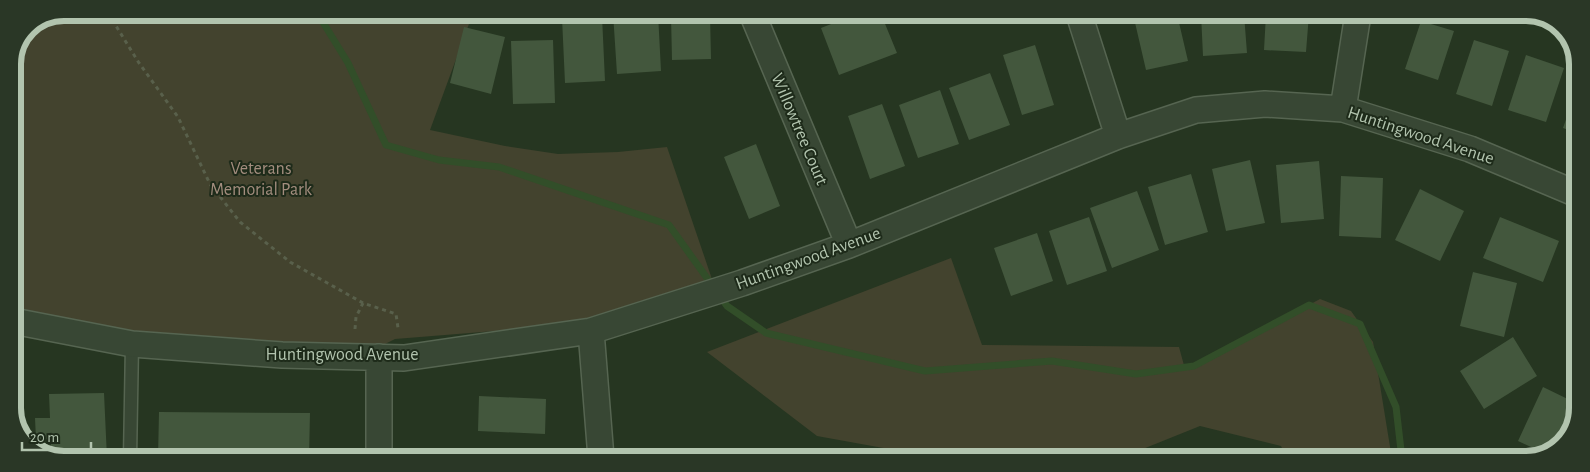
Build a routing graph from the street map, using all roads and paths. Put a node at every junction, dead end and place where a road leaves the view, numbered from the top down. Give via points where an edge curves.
1 (115, 21) edge
2 (755, 21) edge
3 (1081, 21) edge
4 (1357, 21) edge
5 (1344, 109) junction
6 (1118, 136) junction
7 (1569, 191) edge
8 (849, 245) junction
9 (363, 303) junction
10 (21, 323) edge
11 (398, 328) dead end
12 (355, 329) dead end
13 (591, 330) junction
14 (132, 344) junction
15 (380, 357) junction
16 (130, 451) edge
17 (379, 451) edge
18 (600, 451) edge

1 - 9 path via 178,117 210,184 240,222 290,262
2 - 8 street, Willowtree Court
3 - 6 street
4 - 5 street
5 - 6 street, Huntingwood Avenue via 1265,104 1196,110
5 - 7 street, Huntingwood Avenue via 1470,149
6 - 8 street, Huntingwood Avenue
8 - 13 street, Huntingwood Avenue via 742,283
9 - 11 path via 396,314
9 - 12 path via 356,317
10 - 14 street, Huntingwood Avenue
13 - 15 street, Huntingwood Avenue via 404,358
13 - 18 street
14 - 15 street, Huntingwood Avenue via 282,355
14 - 16 lane
15 - 17 street

